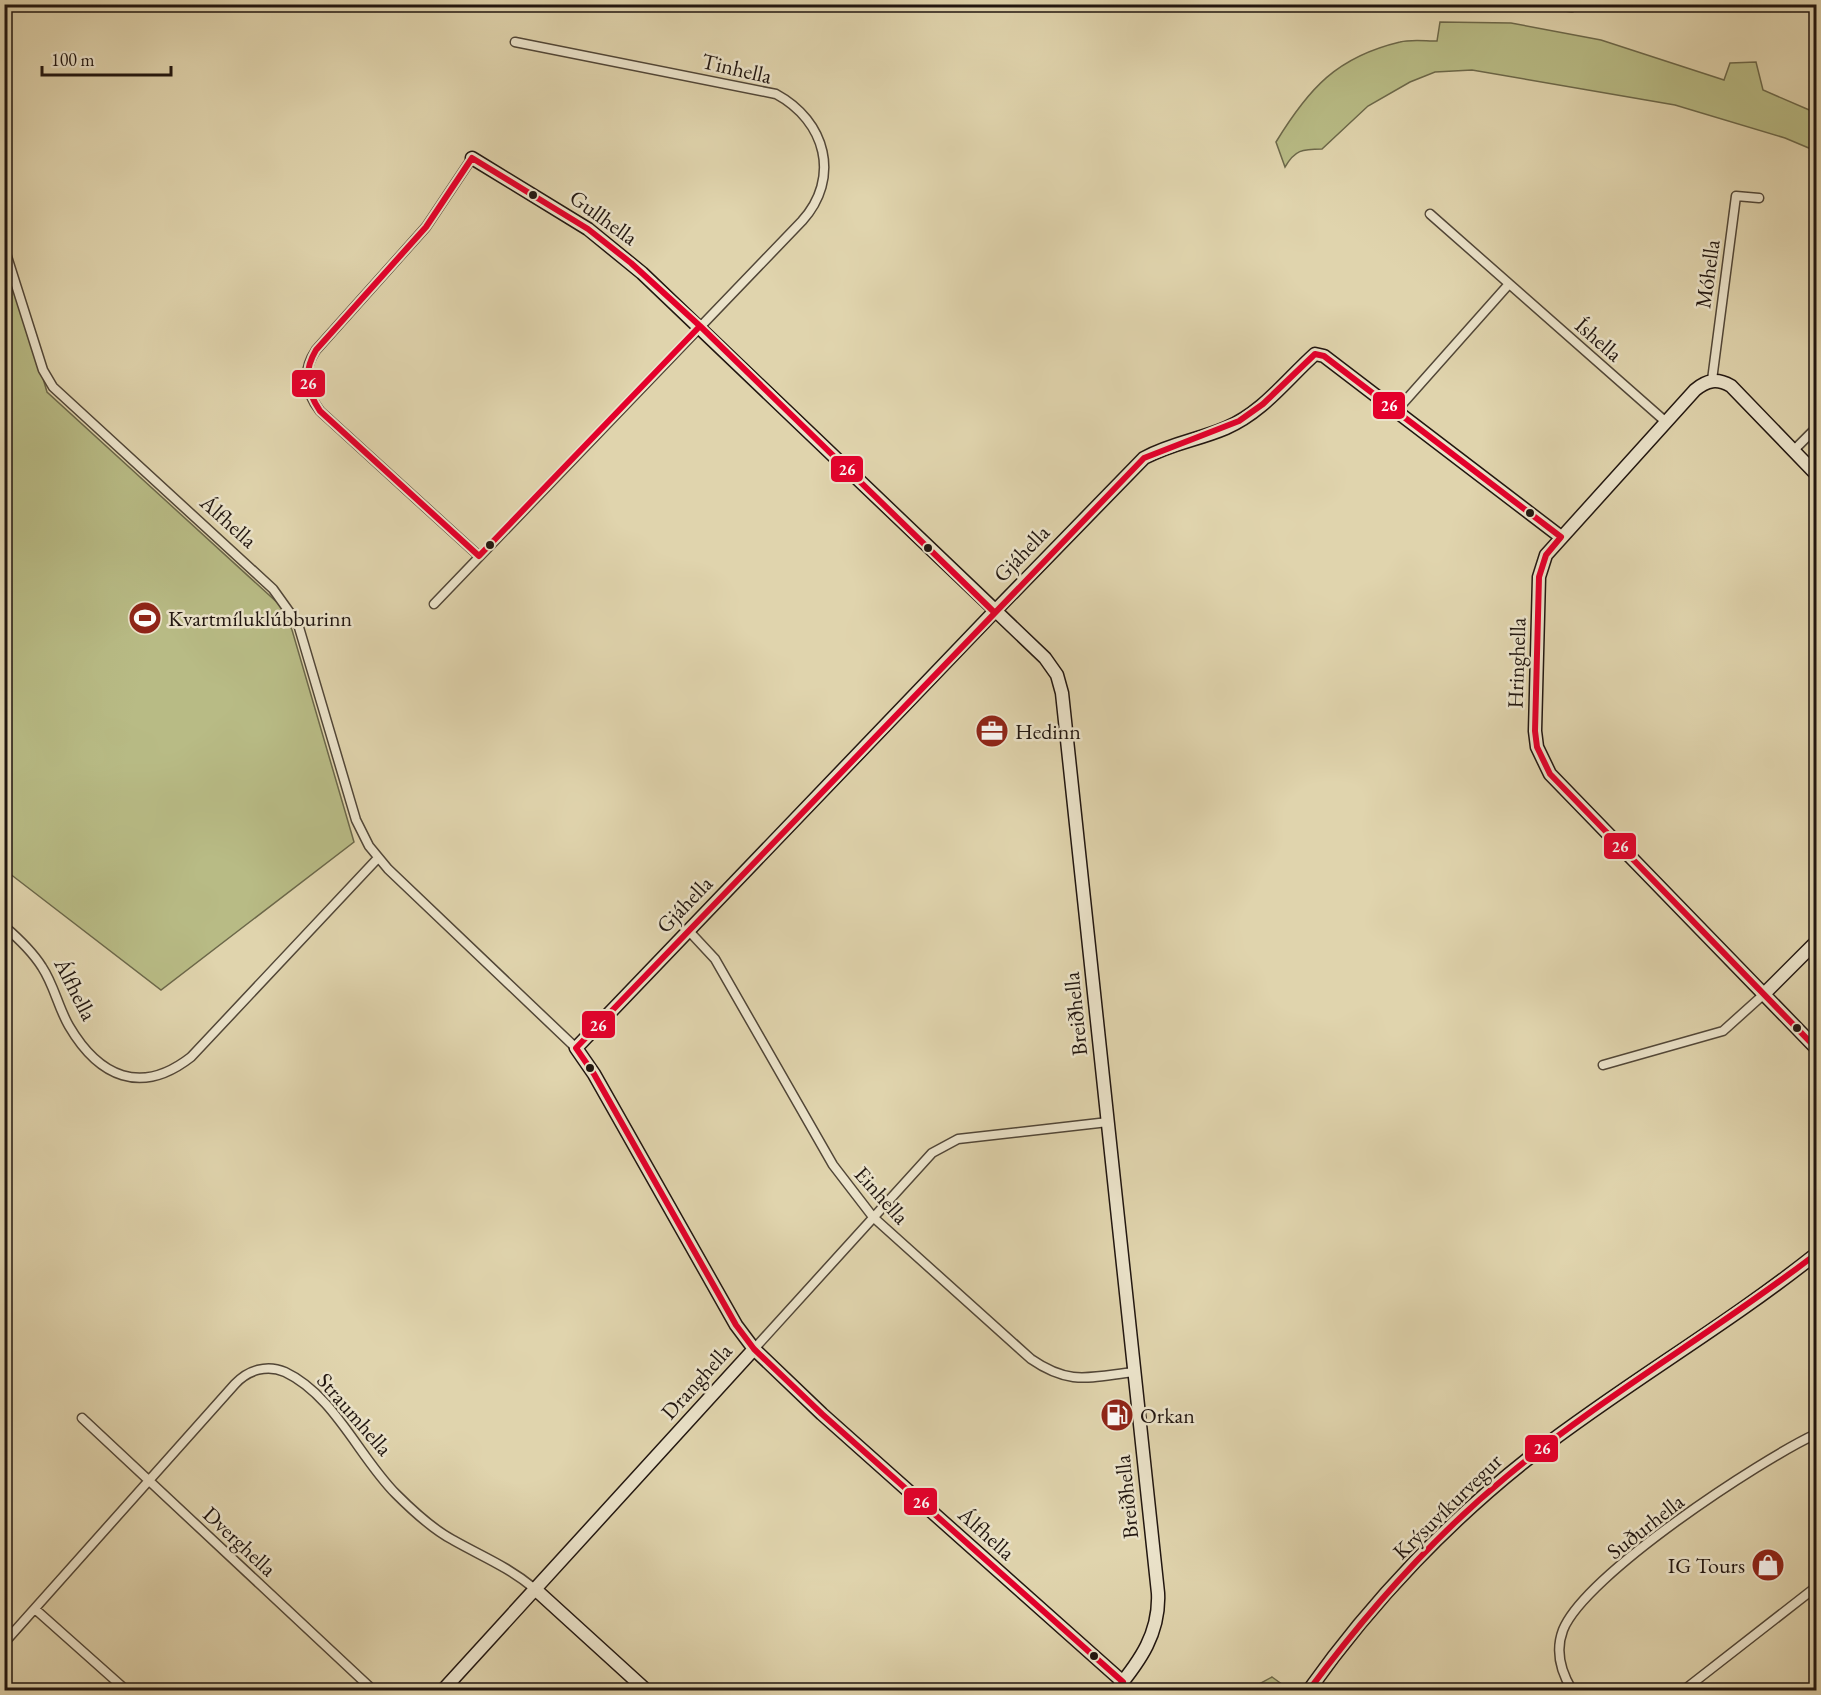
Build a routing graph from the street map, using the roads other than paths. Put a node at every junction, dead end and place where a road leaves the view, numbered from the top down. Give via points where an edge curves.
1 (1540, 4) edge
2 (1576, 4) edge
3 (515, 42) dead end
4 (472, 158) joint
5 (1759, 198) dead end
6 (1430, 214) dead end
7 (4, 247) edge
8 (1509, 284) junction
9 (700, 326) junction
10 (1712, 380) junction
11 (1397, 410) junction
12 (1666, 422) junction
13 (1816, 428) edge
14 (1793, 451) junction
15 (1816, 474) edge
16 (1561, 537) junction
17 (479, 556) junction
18 (434, 604) dead end
19 (994, 612) junction
20 (378, 858) junction
21 (4, 926) edge
22 (688, 930) junction
23 (1816, 942) edge
24 (1762, 995) junction
25 (576, 1048) junction
26 (1816, 1048) edge
27 (1603, 1065) dead end
28 (1108, 1122) junction
29 (873, 1218) junction
30 (1816, 1254) edge
31 (754, 1349) junction
32 (1134, 1372) junction
33 (82, 1418) dead end
34 (1816, 1434) edge
35 (149, 1481) junction
36 (1816, 1587) edge
37 (535, 1589) junction
38 (35, 1609) junction
39 (4, 1643) edge
40 (1119, 1686) edge
41 (126, 1690) edge
42 (373, 1690) edge
43 (443, 1690) edge
44 (646, 1690) edge
45 (1309, 1690) edge
46 (1572, 1690) edge
47 (1684, 1690) edge

1 - 2 street
3 - 9 street, Tinhella via 765,91 802,111 823,153 824,176 812,210
4 - 9 street, Gullhella via 588,229
4 - 17 street via 426,227 316,350 307,365 306,380 320,411
5 - 10 street, Móhella via 1736,196
6 - 8 street, Íshella
7 - 20 street, Álfhella via 43,370 53,387 273,590 291,612 301,633 356,820
8 - 11 street
8 - 12 street, Íshella
9 - 17 street, Tinhella
9 - 19 street, Breiðhella
10 - 12 street, Hringhella via 1695,390
10 - 14 street via 1731,386
11 - 16 street, Gjáhella
11 - 19 street, Gjáhella via 1324,356 1315,354 1274,396 1236,423 1163,447 1144,458
12 - 16 street, Hringhella
13 - 14 street
14 - 15 street
16 - 24 street, Hringhella via 1546,555 1539,578 1535,730 1543,763
17 - 18 street, Tinhella
19 - 22 street, Gjáhella
19 - 28 street, Breiðhella via 1045,658 1057,675 1062,693
20 - 21 street, Álfhella via 191,1057 153,1078 135,1079 108,1068 84,1046 68,1024 42,966
20 - 25 street, Álfhella
22 - 25 street, Gjáhella
22 - 29 street, Einhella via 715,959 833,1165
23 - 24 street
24 - 26 street, Hringhella
24 - 27 street via 1723,1031 1708,1038
25 - 31 street, Álfhella via 725,1306
28 - 29 street, Dranghella via 958,1139 932,1153
28 - 32 street, Breiðhella
29 - 31 street, Dranghella
29 - 32 street, Einhella via 1048,1371 1073,1379
30 - 45 street, Krýsuvíkurvegur via 1738,1313 1583,1417 1500,1482 1394,1586
31 - 37 street, Dranghella
31 - 40 street, Álfhella
32 - 40 street, Breiðhella via 1158,1610 1149,1642
33 - 35 street, Dverghella
34 - 46 street, Suðurhella via 1765,1462 1658,1535 1584,1602 1567,1622 1560,1642 1560,1664
35 - 37 street, Straumhella via 243,1376 276,1369 294,1378 332,1412 395,1493 430,1524 497,1561
35 - 38 street, Straumhella
35 - 42 street, Dverghella
36 - 47 street
37 - 43 street, Dranghella
37 - 44 street, Straumhella
38 - 39 street, Straumhella
38 - 41 street

